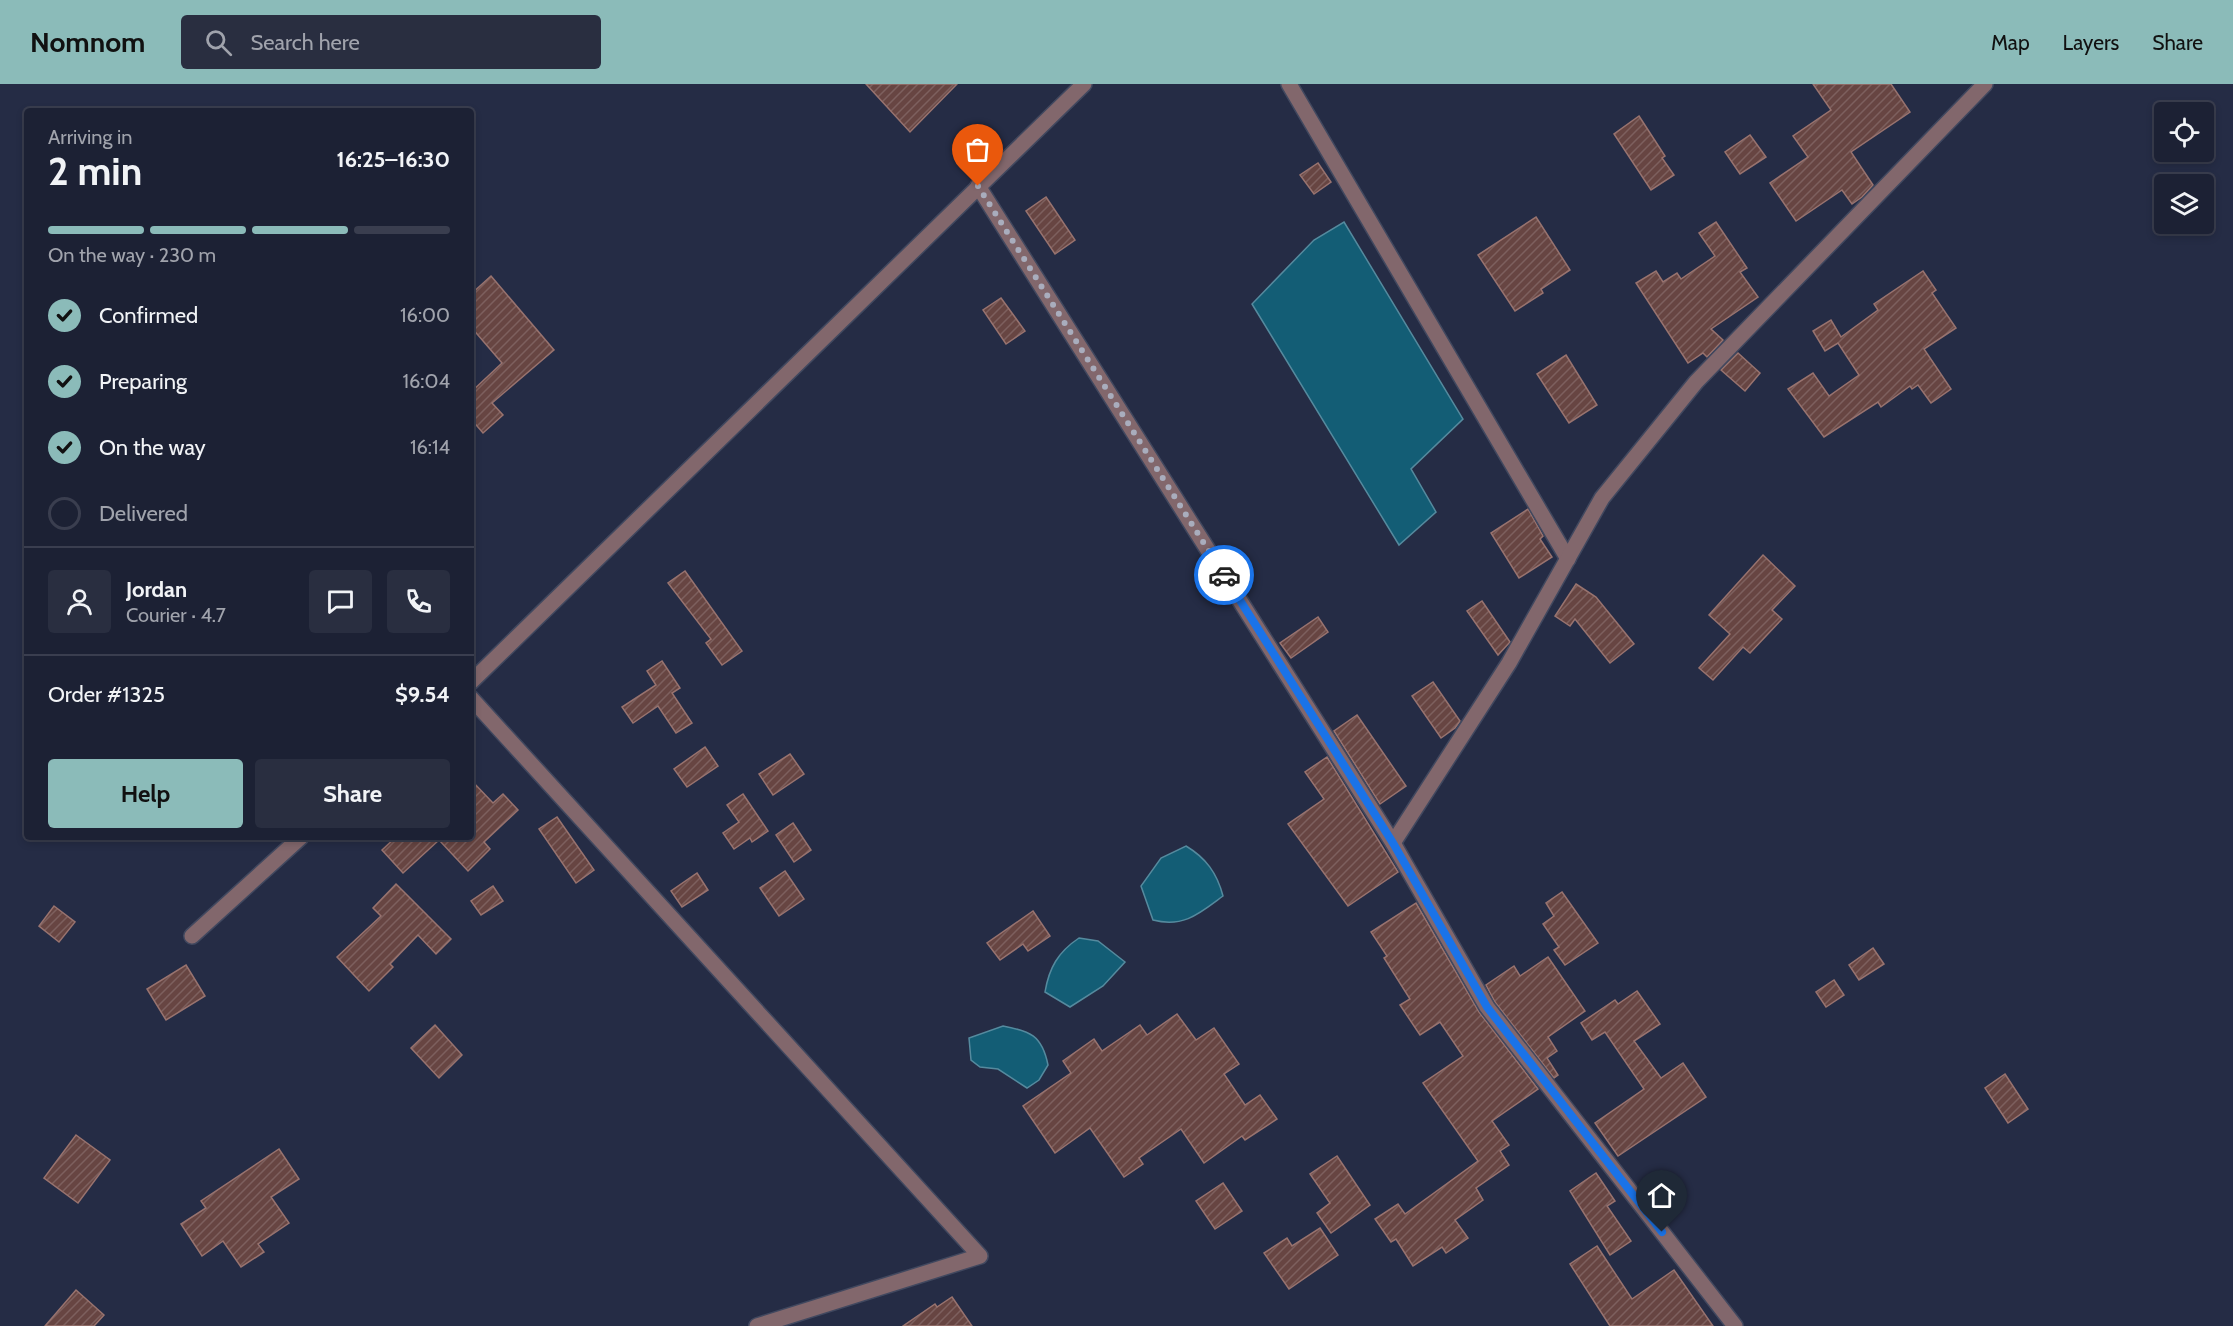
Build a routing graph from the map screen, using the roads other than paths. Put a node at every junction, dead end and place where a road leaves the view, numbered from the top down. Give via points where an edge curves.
1 (1084, 84) edge
2 (1289, 84) edge
3 (1985, 84) edge
4 (978, 186) junction
5 (1568, 559) junction
6 (474, 679) edge
7 (474, 701) edge
8 (298, 840) edge
9 (1393, 843) junction
10 (192, 936) dead end
11 (757, 1326) edge
12 (1735, 1326) edge

1 - 4 street
2 - 5 street
3 - 5 street via 1696,382 1602,498
4 - 6 street
4 - 9 street
5 - 9 street via 1509,663
7 - 11 street via 980,1256
8 - 10 street
9 - 12 street via 1487,1007

